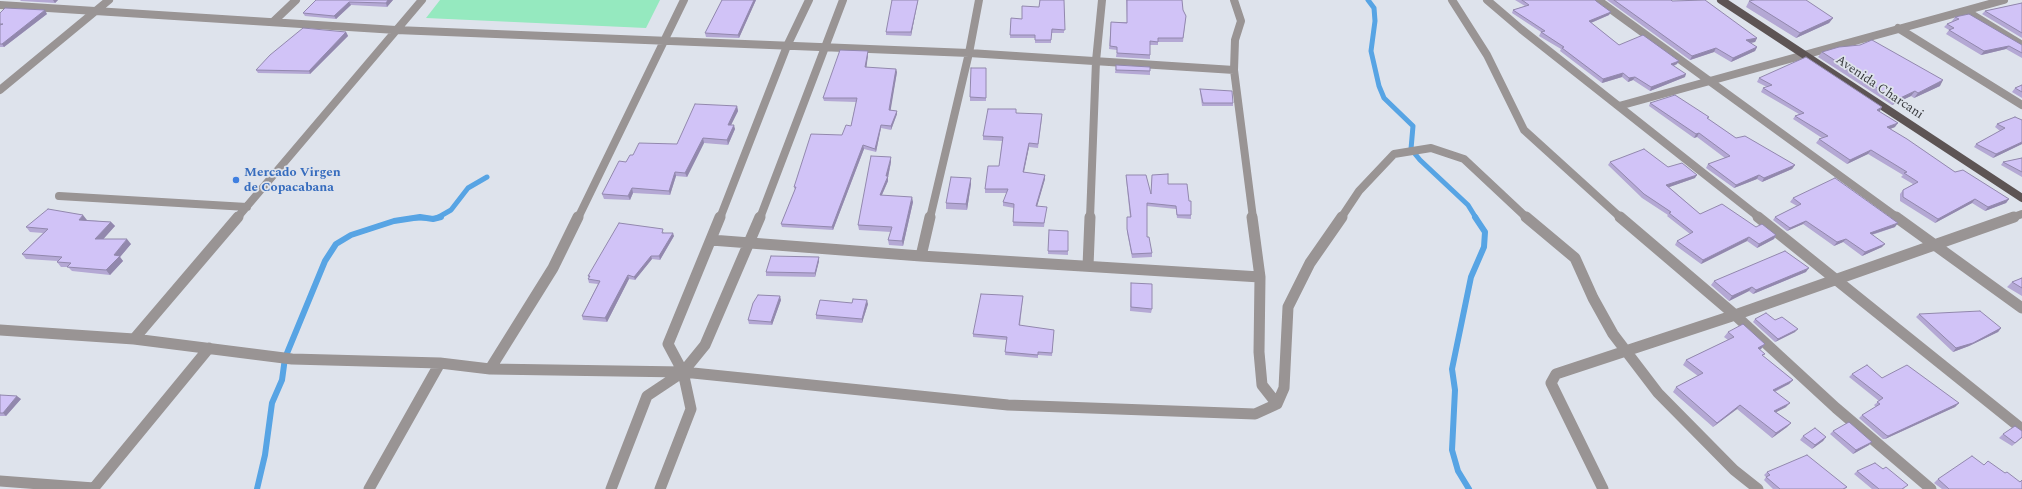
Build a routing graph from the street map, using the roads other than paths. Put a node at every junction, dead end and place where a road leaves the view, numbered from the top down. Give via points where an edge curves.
1 (109, 0) edge
2 (296, 0) edge
3 (422, 0) edge
4 (684, 0) edge
5 (809, 0) edge
6 (843, 0) edge
7 (979, 0) edge
8 (1102, 0) edge
9 (1234, 0) edge
10 (1452, 0) edge
11 (1487, 0) edge
12 (1598, 0) edge
13 (1721, 0) edge
14 (2004, 0) edge
15 (0, 5) edge
16 (96, 11) junction
17 (1966, 11) junction
18 (273, 22) junction
19 (1898, 28) junction
20 (396, 30) junction
21 (662, 42) junction
22 (2022, 45) edge
23 (787, 46) junction
24 (824, 48) junction
25 (969, 53) junction
26 (1806, 54) junction
27 (1096, 61) junction
28 (1234, 70) junction
29 (1711, 82) junction
30 (0, 90) edge
31 (2022, 105) edge
32 (1619, 106) junction
33 (59, 196) dead end
34 (2022, 198) edge
35 (247, 207) junction
36 (2022, 214) edge
37 (711, 240) junction
38 (750, 243) junction
39 (1936, 245) junction
40 (921, 256) junction
41 (1088, 266) junction
42 (1260, 277) junction
43 (1837, 280) junction
44 (2022, 308) edge
45 (1735, 315) junction
46 (0, 330) edge
47 (134, 339) junction
48 (209, 348) junction
49 (1627, 351) junction
50 (440, 363) junction
51 (490, 369) junction
52 (683, 372) junction
53 (1277, 404) junction
54 (2022, 429) edge
55 (0, 481) edge
56 (93, 488) edge
57 (369, 489) edge
58 (611, 489) edge
59 (660, 489) edge
60 (1603, 489) edge
61 (1758, 489) edge
62 (1931, 489) edge

1 - 16 street
2 - 18 street
3 - 20 street
4 - 21 street
5 - 23 street
6 - 24 street
7 - 25 street
8 - 27 street
9 - 28 street via 1241,21 1235,40
10 - 45 street via 1486,55 1524,130
11 - 32 street
12 - 29 street
13 - 26 main road, Avenida Charcani
14 - 17 street
15 - 16 street
16 - 18 street
16 - 30 street
17 - 19 street
17 - 22 street
18 - 20 street
19 - 26 street
19 - 31 street
20 - 21 street
20 - 35 street
21 - 23 street
21 - 51 street via 553,268
23 - 24 street
23 - 37 street
24 - 25 street
24 - 38 street
25 - 27 street
25 - 40 street
26 - 29 street
26 - 34 main road, Avenida Charcani
27 - 28 street
27 - 41 street
28 - 42 street
29 - 32 street
29 - 39 street
32 - 43 street
33 - 35 street
35 - 47 street
36 - 39 street
37 - 38 street
37 - 52 street via 668,344
38 - 40 street
38 - 52 street via 705,345
39 - 43 street
39 - 44 street
40 - 41 street
41 - 42 street
42 - 53 street via 1259,352 1262,385
43 - 45 street
43 - 54 street
45 - 49 street
45 - 62 street via 1836,408
46 - 47 street
47 - 48 street
48 - 50 street via 292,359
48 - 56 street
49 - 53 street via 1613,334 1575,258 1512,205 1464,159 1431,148 1394,154 1359,192 1310,262 1288,307 1284,388
49 - 60 street via 1560,372 1553,376 1551,383
49 - 61 street via 1658,393 1734,470
50 - 51 street
50 - 57 street
51 - 52 street
52 - 53 street via 1008,405 1255,414
52 - 58 street via 647,396
52 - 59 street via 691,410
55 - 56 street

